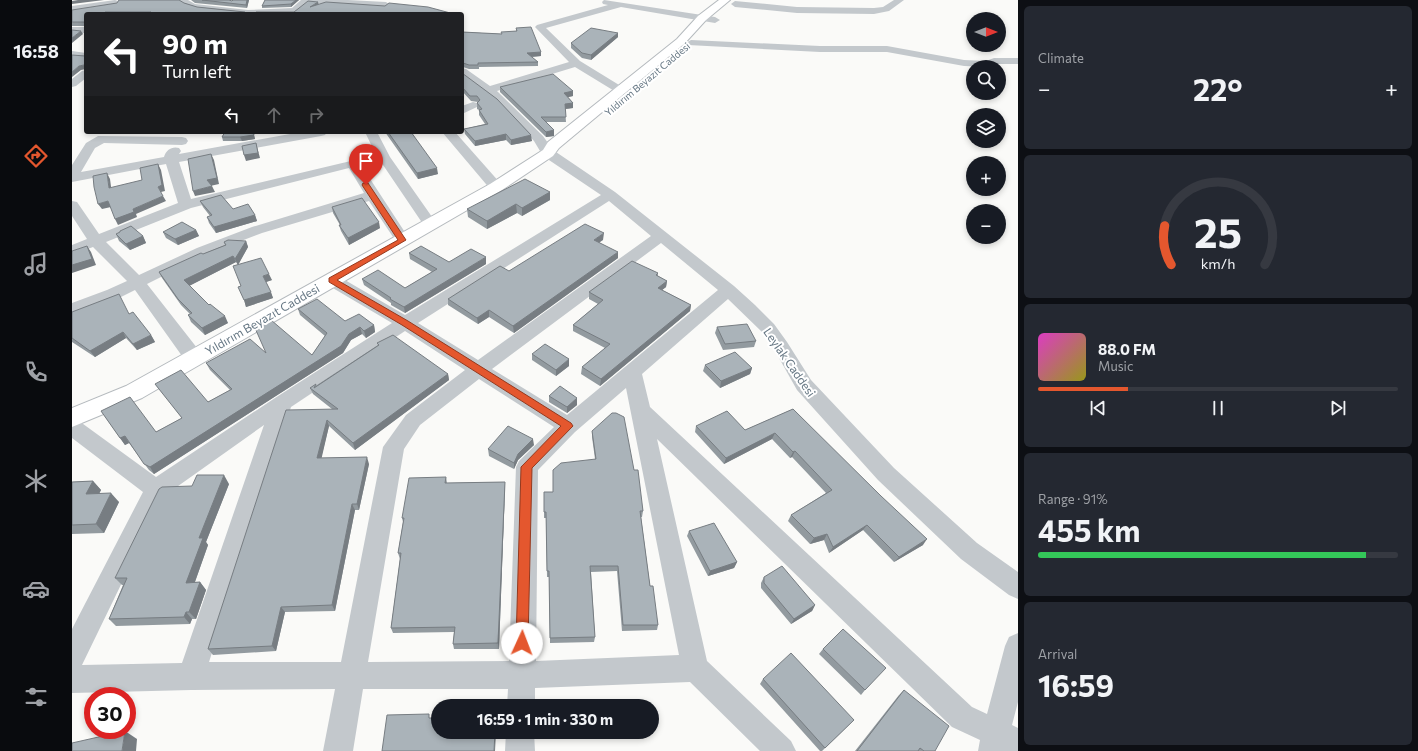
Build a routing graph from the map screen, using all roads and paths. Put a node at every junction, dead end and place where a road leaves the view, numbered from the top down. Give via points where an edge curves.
1 (181, 0) edge
2 (203, 0) edge
3 (306, 0) edge
4 (900, 0) edge
5 (596, 1) dead end
6 (734, 1) edge
7 (112, 2) edge
8 (618, 5) junction
9 (386, 6) edge
10 (123, 8) edge
11 (190, 8) junction
12 (72, 9) edge
13 (236, 12) edge
14 (271, 12) edge
15 (702, 18) junction
16 (715, 20) junction
17 (72, 30) edge
18 (84, 30) edge
19 (691, 43) junction
20 (72, 54) edge
21 (84, 56) edge
22 (1018, 61) edge
23 (576, 63) junction
24 (72, 72) edge
25 (84, 72) edge
26 (464, 72) edge
27 (84, 74) edge
28 (72, 84) edge
29 (489, 90) junction
30 (620, 90) junction
31 (473, 105) edge
32 (464, 110) edge
33 (310, 134) edge
34 (372, 134) edge
35 (450, 134) edge
36 (186, 137) edge
37 (549, 152) junction
38 (384, 157) junction
39 (172, 160) junction
40 (353, 163) junction
41 (72, 177) edge
42 (496, 187) junction
43 (372, 195) junction
44 (610, 195) junction
45 (72, 205) edge
46 (186, 205) junction
47 (430, 224) junction
48 (661, 236) junction
49 (402, 240) junction
50 (96, 241) junction
51 (72, 250) edge
52 (332, 280) junction
53 (138, 284) junction
54 (728, 290) junction
55 (72, 309) edge
56 (405, 323) junction
57 (194, 358) junction
58 (479, 370) junction
59 (632, 372) junction
60 (282, 403) junction
61 (640, 410) junction
62 (72, 418) edge
63 (568, 426) junction
64 (72, 427) edge
65 (156, 489) junction
66 (1018, 587) edge
67 (1018, 646) edge
68 (72, 657) edge
69 (695, 668) junction
70 (351, 675) junction
71 (521, 675) junction
72 (191, 676) junction
73 (72, 679) edge
74 (520, 699) edge
75 (520, 739) edge
76 (1002, 742) edge
77 (338, 751) edge
78 (520, 751) edge
79 (781, 751) edge

1 - 11 street
2 - 11 street
3 - 9 street
3 - 14 street via 294,11
4 - 6 street via 886,9 867,12 797,10
5 - 8 street
6 - 15 main road, Yıldırım Beyazıt Caddesi
6 - 16 main road, Yıldırım Beyazıt Caddesi
7 - 10 street
7 - 12 street
8 - 15 street
8 - 23 street via 540,27
11 - 13 street
15 - 16 street
15 - 30 main road, Yıldırım Beyazıt Caddesi via 681,41
16 - 19 main road, Yıldırım Beyazıt Caddesi
17 - 18 street
19 - 22 street via 820,50 886,49 964,63
19 - 37 main road, Yıldırım Beyazıt Caddesi via 564,149
20 - 21 street
23 - 29 street
23 - 30 street
24 - 25 street
26 - 29 street
27 - 28 street
29 - 37 street
30 - 37 main road, Yıldırım Beyazıt Caddesi via 553,145
31 - 32 street
33 - 39 street
34 - 38 street
35 - 42 street
36 - 39 street via 170,156
36 - 41 street via 102,140 90,146
37 - 42 main road, Yıldırım Beyazıt Caddesi
37 - 44 street, Leylak Caddesi
38 - 40 street
38 - 47 street
39 - 41 street
39 - 46 street
40 - 43 street
40 - 46 street
42 - 47 main road, Yıldırım Beyazıt Caddesi
43 - 49 street
43 - 53 street via 257,230 202,251
44 - 48 street, Leylak Caddesi
44 - 56 street
45 - 50 street
46 - 50 street
47 - 49 main road, Yıldırım Beyazıt Caddesi
48 - 54 street, Leylak Caddesi
48 - 58 street
49 - 52 main road, Yıldırım Beyazıt Caddesi
50 - 51 street
50 - 53 street
52 - 56 street
52 - 57 main road, Yıldırım Beyazıt Caddesi
53 - 55 street
53 - 57 street
54 - 59 street
54 - 66 street, Leylak Caddesi via 768,328 804,385 886,474 969,551
56 - 58 street
56 - 60 street
57 - 62 main road, Yıldırım Beyazıt Caddesi via 134,392
58 - 63 street
58 - 70 street via 413,420 394,447
59 - 61 street
59 - 63 street
60 - 65 street
60 - 72 street
61 - 69 street
61 - 76 street via 962,717
63 - 71 street via 527,467
64 - 65 street
65 - 68 street
67 - 76 street
69 - 71 street
69 - 79 street
70 - 71 street
70 - 72 street
70 - 77 street
71 - 74 street
72 - 73 street
75 - 78 street

